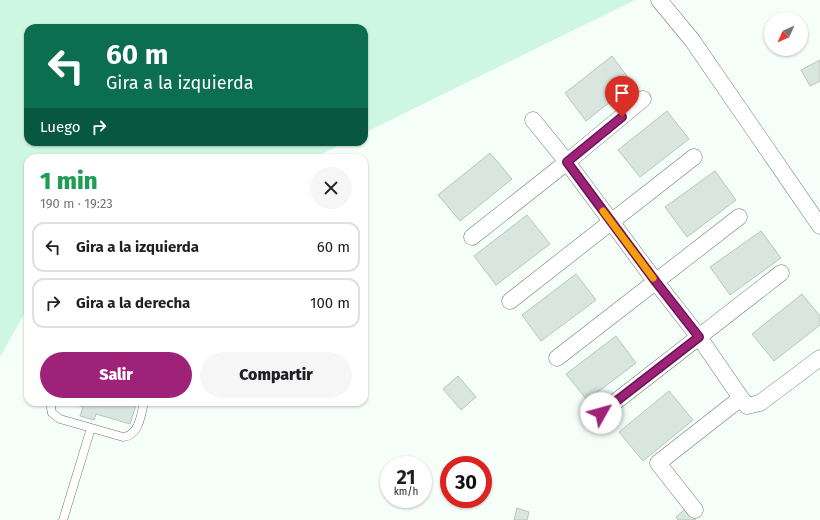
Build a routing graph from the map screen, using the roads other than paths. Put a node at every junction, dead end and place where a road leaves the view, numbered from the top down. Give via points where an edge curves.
1 (659, 0) edge
2 (644, 99) dead end
3 (533, 120) dead end
4 (694, 157) dead end
5 (567, 162) junction
6 (739, 217) dead end
7 (611, 222) junction
8 (820, 226) edge
9 (472, 237) dead end
10 (781, 274) dead end
11 (656, 282) junction
12 (510, 301) dead end
13 (699, 337) junction
14 (557, 358) dead end
15 (820, 358) edge
16 (741, 398) junction
17 (51, 406) edge
18 (143, 406) edge
19 (601, 413) dead end
20 (91, 428) junction
21 (695, 510) dead end
22 (63, 520) edge

1 - 8 street via 692,40
2 - 5 street
3 - 5 street
4 - 7 street
5 - 7 street
5 - 9 street
6 - 11 street
7 - 11 street
7 - 12 street
10 - 13 street
11 - 13 street
11 - 14 street
13 - 16 street
13 - 19 street
15 - 16 street via 760,403 747,406
16 - 21 street via 658,463
17 - 20 lane via 54,416
18 - 20 lane via 136,429 128,436 123,437
20 - 22 lane

